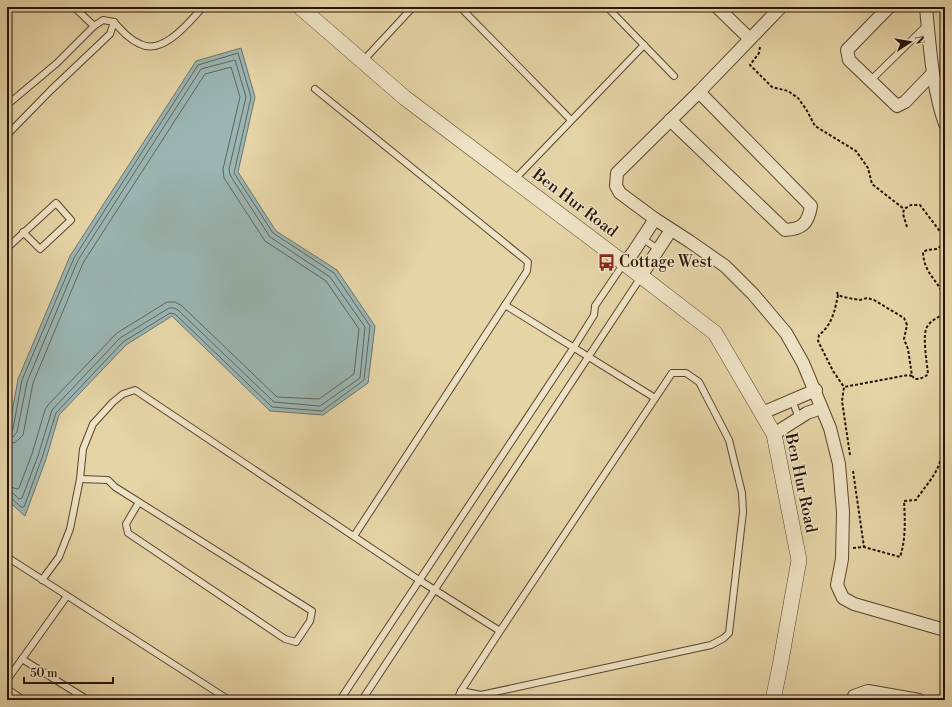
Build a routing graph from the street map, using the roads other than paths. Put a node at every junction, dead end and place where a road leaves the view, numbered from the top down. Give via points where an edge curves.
1 (74, 7) edge
2 (203, 7) edge
3 (300, 7) edge
4 (413, 7) edge
5 (460, 7) edge
6 (607, 7) edge
7 (717, 7) edge
8 (781, 7) edge
9 (889, 7) edge
10 (925, 7) edge
11 (114, 22) junction
12 (928, 24) junction
13 (94, 26) junction
14 (750, 39) junction
15 (644, 45) junction
16 (363, 61) junction
17 (933, 73) junction
18 (674, 76) dead end
19 (870, 81) junction
20 (314, 89) dead end
21 (699, 92) junction
22 (7, 105) edge
23 (571, 120) junction
24 (670, 120) junction
25 (945, 124) edge
26 (7, 135) edge
27 (514, 180) junction
28 (655, 219) junction
29 (671, 230) junction
30 (23, 232) junction
31 (643, 239) junction
32 (7, 248) edge
33 (658, 249) junction
34 (624, 263) junction
35 (641, 276) junction
36 (505, 305) junction
37 (574, 347) junction
38 (588, 357) junction
39 (816, 390) junction
40 (655, 398) junction
41 (792, 400) junction
42 (821, 408) junction
43 (762, 413) junction
44 (799, 418) junction
45 (774, 434) junction
46 (80, 479) junction
47 (139, 502) junction
48 (354, 536) junction
49 (7, 557) edge
50 (42, 580) junction
51 (419, 580) junction
52 (435, 590) junction
53 (67, 596) junction
54 (945, 630) edge
55 (500, 631) junction
56 (22, 659) junction
57 (7, 680) edge
58 (7, 689) edge
59 (461, 691) junction
60 (24, 700) edge
61 (88, 700) edge
62 (229, 700) edge
63 (340, 700) edge
64 (362, 700) edge
65 (457, 700) edge
66 (773, 700) edge
67 (853, 700) edge
68 (919, 700) edge

1 - 13 lane
2 - 11 lane via 173,37 153,47 141,45 127,36
3 - 16 street, Ben Hur Road
4 - 16 lane
5 - 23 lane
6 - 15 lane
7 - 14 street
8 - 14 street
9 - 19 street via 847,50 849,60
10 - 12 street
11 - 13 lane via 103,20
11 - 26 lane via 110,34
12 - 17 street
12 - 19 lane
13 - 22 lane via 57,63
14 - 21 street
15 - 18 lane
15 - 23 lane
16 - 27 street, Ben Hur Road via 405,98
17 - 19 street via 905,102 897,106
17 - 25 street
20 - 36 lane via 528,262 527,271
21 - 24 street
21 - 24 street via 811,206 809,218 798,229 785,230
23 - 27 lane
24 - 28 street via 617,173 616,186 620,193
27 - 34 street, Ben Hur Road
28 - 29 street
28 - 31 street
29 - 33 street
29 - 39 street via 725,266 753,294 786,333
30 - 30 lane via 56,203 71,220 40,249
30 - 32 lane
31 - 33 lane
31 - 34 street
33 - 35 street
34 - 35 street, Ben Hur Road
34 - 37 lane via 595,306 594,315
35 - 38 lane
35 - 43 street, Ben Hur Road via 715,333
36 - 37 lane
36 - 48 lane
37 - 38 lane
37 - 51 lane
38 - 40 lane
38 - 52 lane
39 - 41 street
39 - 42 street
40 - 55 lane
40 - 59 lane via 672,373 686,373 699,382 729,440 744,512 729,633 711,645 489,694
41 - 43 street
41 - 44 lane
42 - 44 street
42 - 54 street via 830,428 839,464 843,512 842,559 837,585 843,598 854,604
43 - 45 street, Ben Hur Road
44 - 45 street
45 - 66 street, Ben Hur Road via 799,560
46 - 47 lane via 108,480
46 - 48 lane via 83,449 93,424 113,402 123,394 135,390
46 - 50 lane via 70,528 59,557
47 - 47 lane via 312,611 310,621 296,642 286,639 128,533 126,524
48 - 51 lane
49 - 50 lane
50 - 53 lane
51 - 52 lane
51 - 63 lane
52 - 55 lane
52 - 64 lane
53 - 56 lane
53 - 62 lane
55 - 59 lane
56 - 57 lane
56 - 61 lane
58 - 60 lane
59 - 65 lane
67 - 68 street via 854,696 868,691

